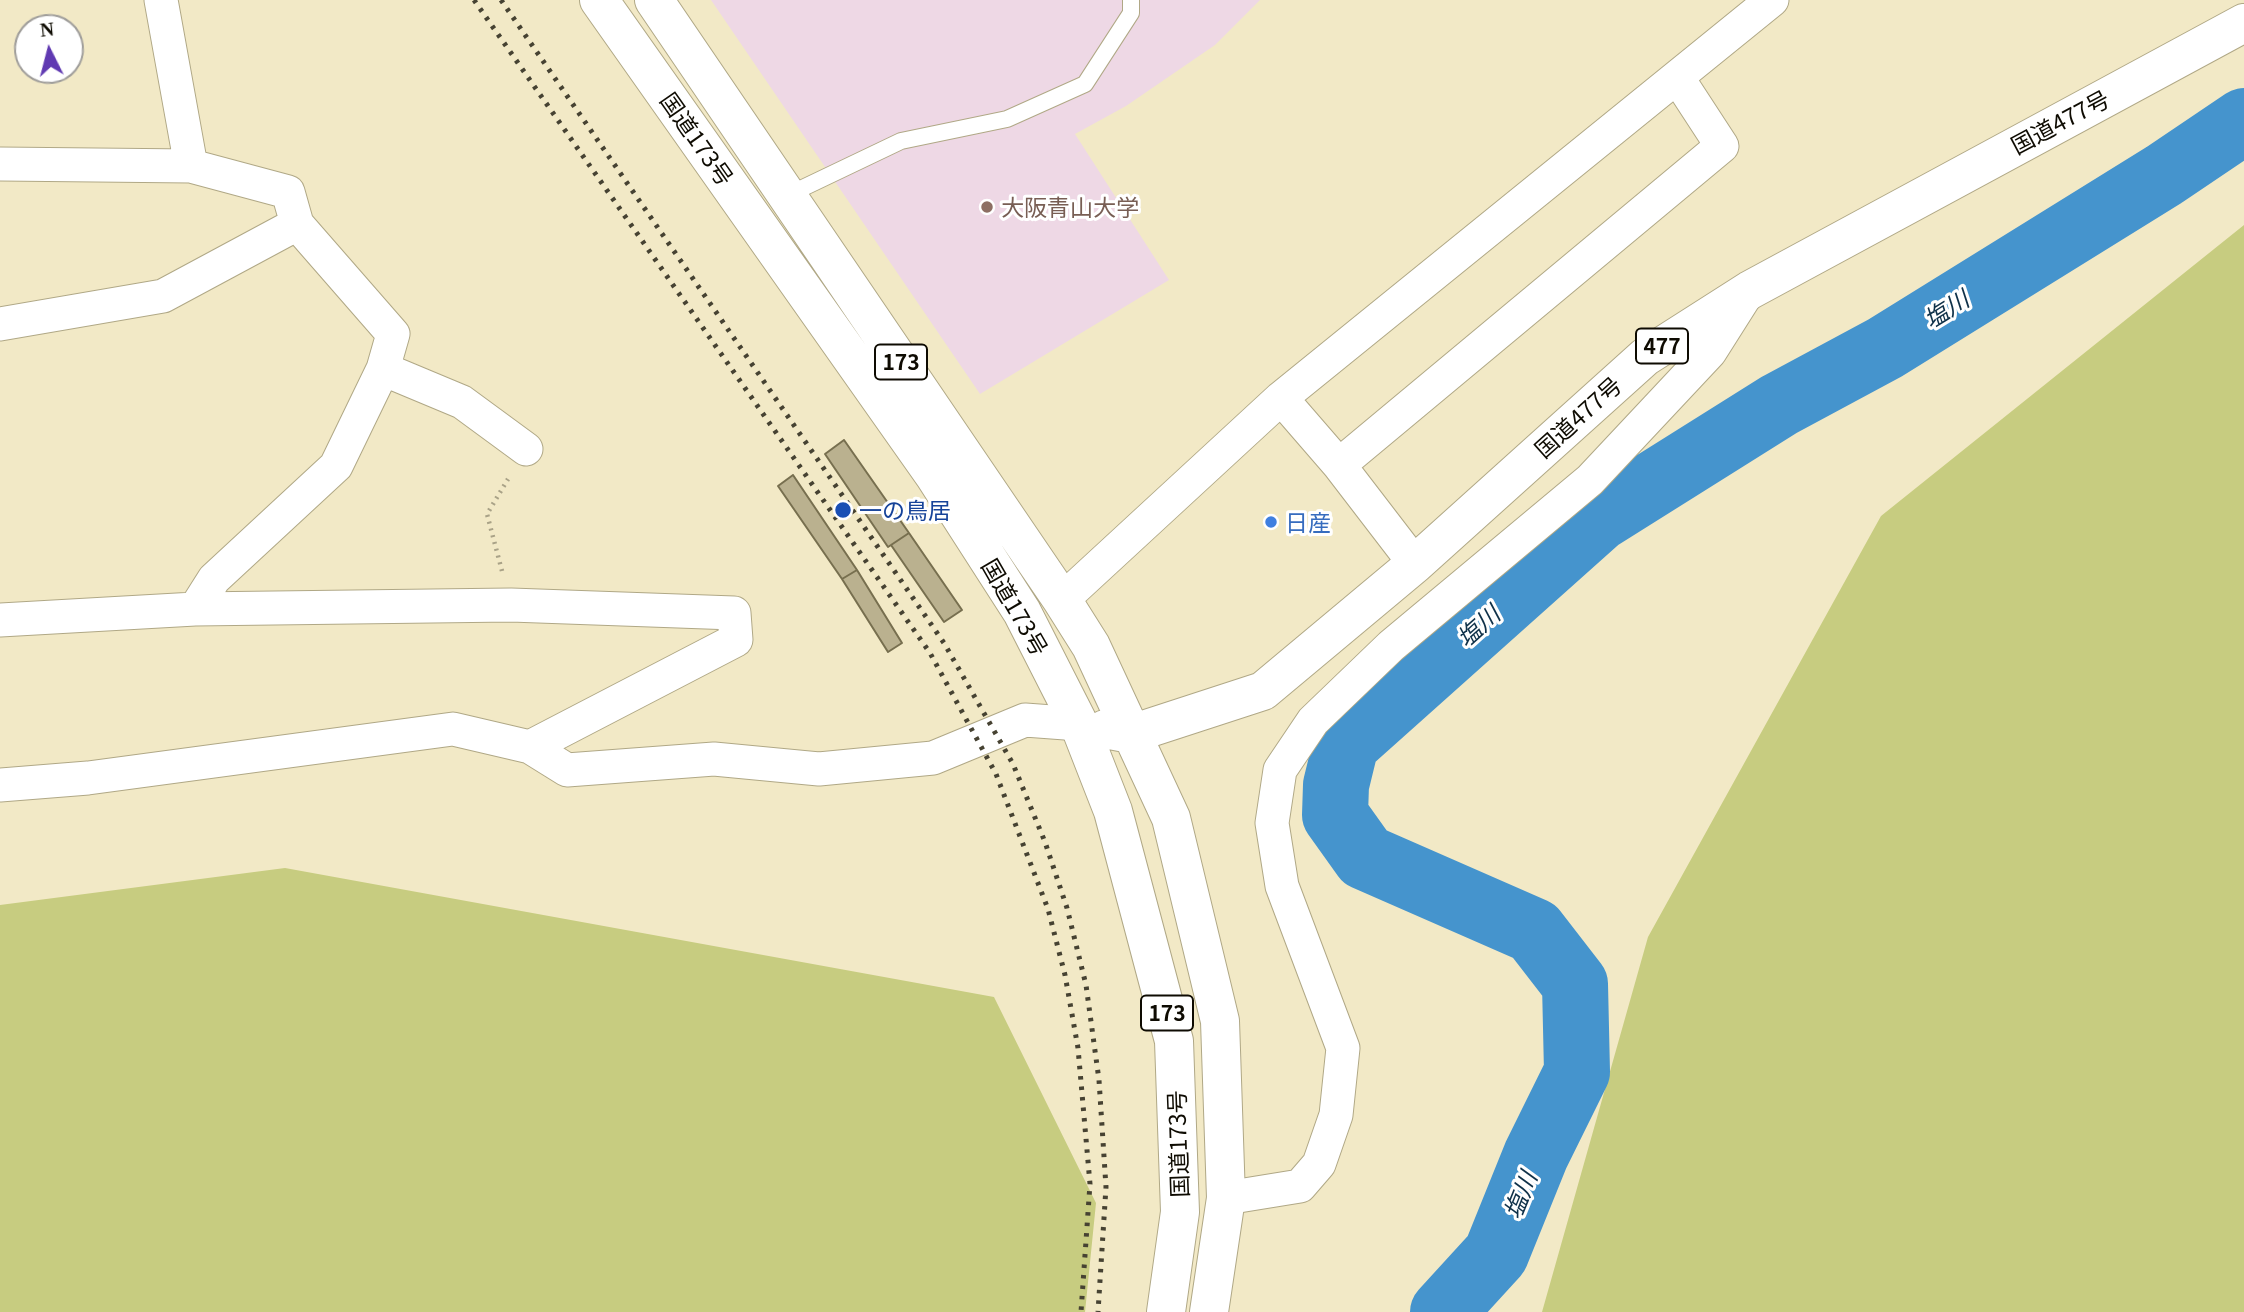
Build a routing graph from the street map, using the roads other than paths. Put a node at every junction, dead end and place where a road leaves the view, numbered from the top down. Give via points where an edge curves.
1 (161, 0) edge
2 (599, 0) edge
3 (654, 0) edge
4 (1132, 0) edge
5 (1773, 0) edge
6 (2244, 23) edge
7 (1676, 77) junction
8 (0, 164) edge
9 (191, 166) junction
10 (788, 195) junction
11 (297, 224) junction
12 (1750, 290) junction
13 (0, 324) edge
14 (383, 369) junction
15 (1281, 398) junction
16 (526, 449) dead end
17 (1339, 465) junction
18 (1415, 564) junction
19 (1062, 600) junction
20 (195, 609) junction
21 (0, 621) edge
22 (1079, 724) junction
23 (1131, 734) junction
24 (530, 747) junction
25 (0, 785) edge
26 (1226, 1198) junction
27 (1166, 1312) edge
28 (1209, 1312) edge

1 - 9 street
2 - 22 highway, 国道173号 / 173 via 934,475 1022,612
3 - 10 highway, 国道173号 / 173
4 - 10 lane via 1131,13 1085,84 1007,119 901,141
5 - 7 street
6 - 12 highway, 国道477号 / 477
7 - 15 street
7 - 17 street via 1722,146
8 - 9 street
9 - 11 street via 288,192
10 - 19 highway, 国道173号 / 173
11 - 13 street via 163,296
11 - 14 street via 393,334
12 - 18 highway, 国道477号 / 477 via 1645,357
12 - 26 street via 1710,352 1590,480 1391,646 1313,721 1280,771 1272,823 1282,886 1343,1048 1336,1115 1319,1164 1300,1186
14 - 16 street via 462,402
14 - 20 street via 335,466 214,579
15 - 17 street
15 - 19 street
17 - 18 street
18 - 23 highway, 国道477号 / 477 via 1263,691
19 - 23 highway, 国道173号 / 173 via 1091,646
20 - 21 street
20 - 24 street via 511,606 734,613 736,640
22 - 23 highway, 国道477号 / 477
22 - 24 street via 1025,720 933,758 819,769 714,759 568,770
22 - 27 highway, 国道173号 / 173 via 1113,811 1174,1041 1180,1212
23 - 26 highway, 国道173号 / 173 via 1171,818 1220,1021
24 - 25 street via 453,729 88,778
26 - 28 highway, 国道173号 / 173

